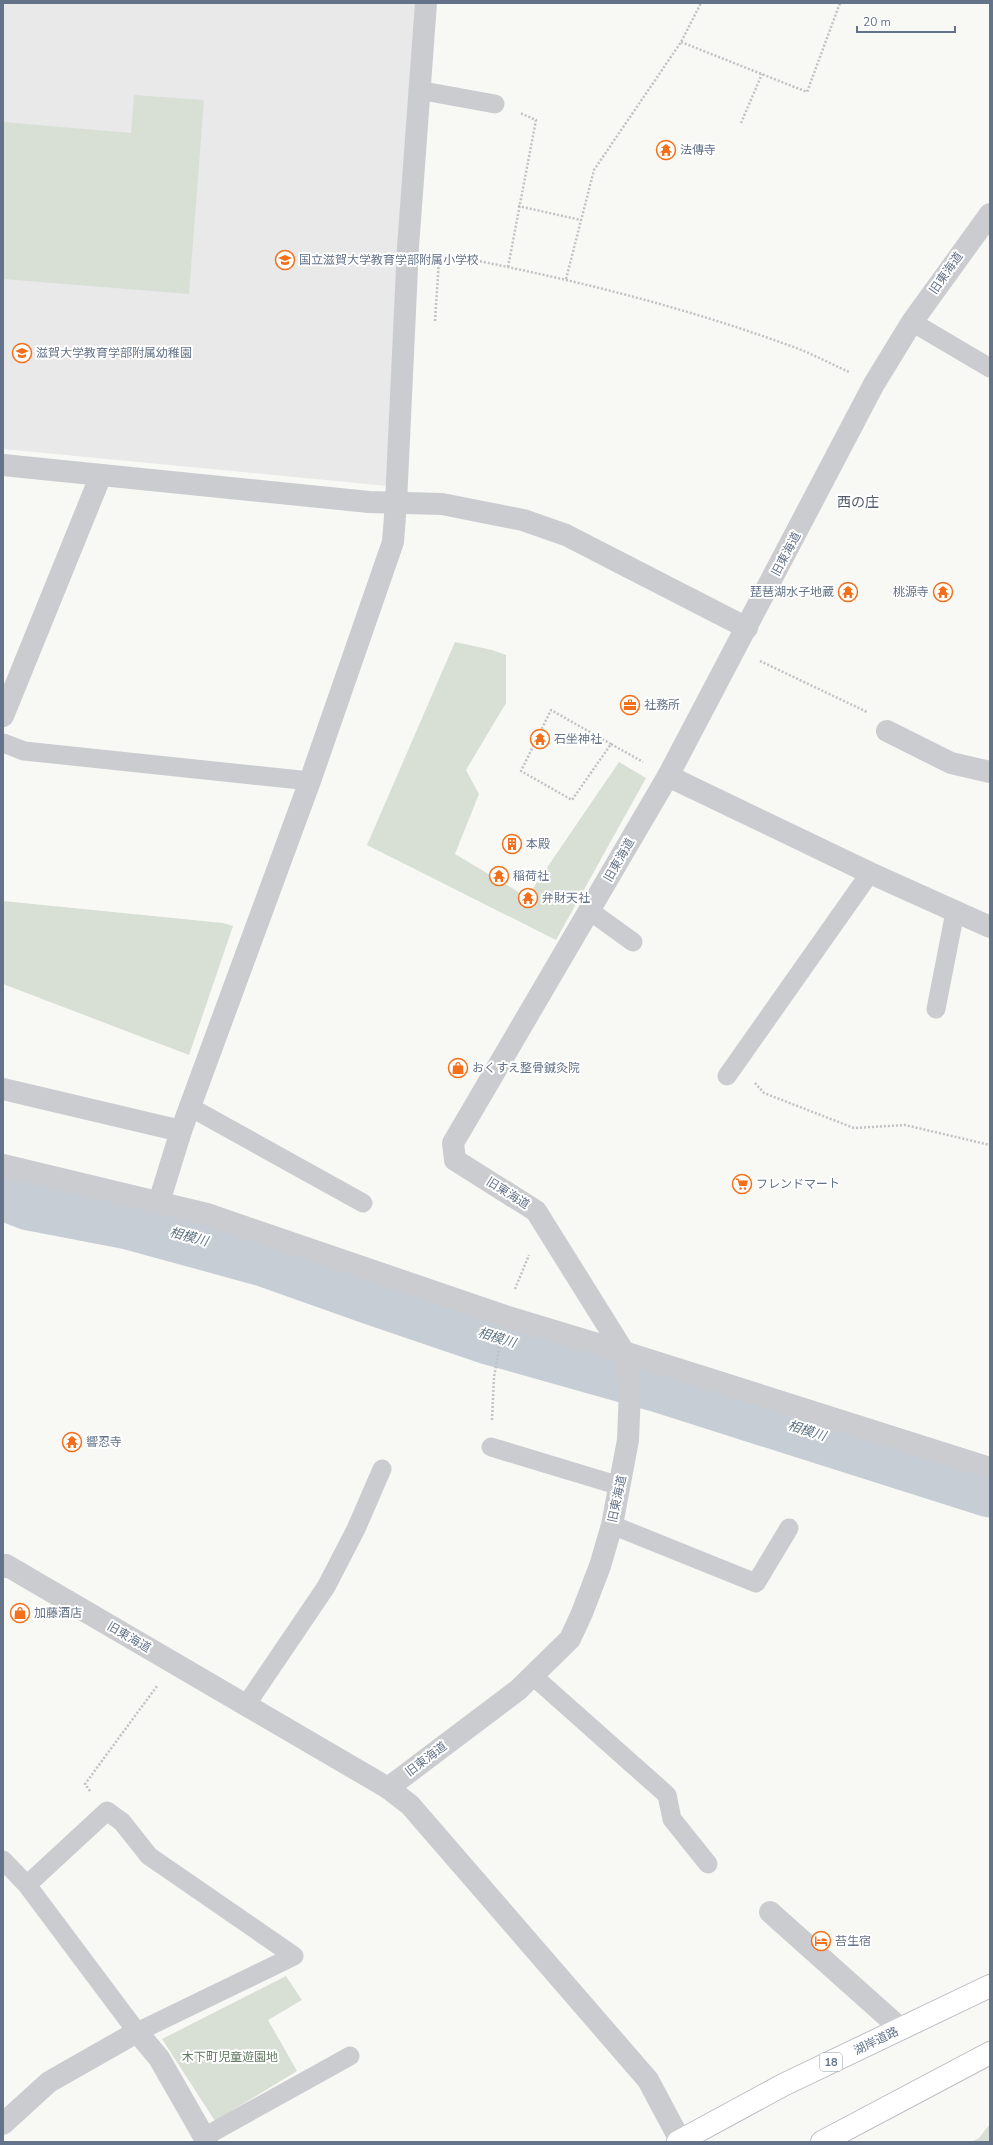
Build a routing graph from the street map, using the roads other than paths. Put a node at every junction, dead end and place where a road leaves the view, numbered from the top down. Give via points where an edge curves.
1 (426, 3) edge
2 (418, 90) junction
3 (495, 104) road end
4 (990, 214) edge
5 (912, 322) junction
6 (990, 368) edge
7 (3, 465) edge
8 (100, 475) junction
9 (396, 502) junction
10 (747, 628) junction
11 (3, 716) edge
12 (887, 731) road end
13 (3, 743) edge
14 (990, 772) edge
15 (668, 776) junction
16 (310, 781) junction
17 (870, 873) junction
18 (590, 911) junction
19 (956, 912) junction
20 (990, 928) edge
21 (633, 942) dead end
22 (936, 1009) dead end
23 (732, 1070) road end
24 (3, 1089) edge
25 (190, 1107) junction
26 (181, 1131) junction
27 (3, 1165) edge
28 (159, 1202) junction
29 (363, 1203) dead end
30 (625, 1358) junction
31 (491, 1447) road end
32 (990, 1468) edge
33 (382, 1469) dead end
34 (620, 1486) junction
35 (612, 1525) junction
36 (789, 1528) dead end
37 (4, 1565) edge
38 (532, 1675) junction
39 (246, 1705) junction
40 (388, 1788) junction
41 (3, 1860) edge
42 (708, 1864) dead end
43 (27, 1885) junction
44 (770, 1912) dead end
45 (990, 1986) edge
46 (901, 2029) junction
47 (137, 2032) junction
48 (990, 2053) edge
49 (350, 2056) dead end
50 (3, 2124) edge
51 (206, 2139) edge
52 (680, 2142) edge
53 (822, 2142) edge

1 - 2 street
2 - 3 lane
2 - 9 street
4 - 5 street, 旧東海道
5 - 6 lane
5 - 10 street, 旧東海道 via 874,384
7 - 8 street
8 - 9 street via 369,502
8 - 11 street
9 - 10 street via 442,504 479,511 523,520 566,535
9 - 16 street via 393,542
10 - 15 street, 旧東海道
12 - 14 street via 951,763
13 - 16 lane via 24,751
15 - 17 street
15 - 18 street, 旧東海道
16 - 25 street
17 - 19 street
17 - 23 lane
18 - 21 lane
18 - 30 street, 旧東海道 via 454,1143 455,1160 536,1211
19 - 20 street
19 - 22 lane
24 - 26 street
25 - 26 street
25 - 29 lane
26 - 28 street
27 - 28 street
28 - 30 street via 207,1214
30 - 32 street
30 - 34 street, 旧東海道 via 630,1390 628,1440
31 - 34 lane
33 - 39 lane via 356,1529 326,1587
34 - 35 street, 旧東海道
35 - 36 lane via 756,1583
35 - 38 street, 旧東海道 via 600,1566 570,1639
37 - 39 street, 旧東海道
38 - 40 street, 旧東海道 via 518,1690
38 - 42 lane via 667,1795 672,1819
39 - 40 street, 旧東海道
40 - 52 street via 410,1805 648,2080
41 - 43 lane
43 - 47 lane
43 - 47 lane via 108,1811 122,1822 149,1856 294,1956
44 - 46 street
45 - 46 main road, 湖岸道路 / 18
46 - 52 main road, 湖岸道路 / 18 via 784,2085
47 - 50 street via 49,2082
47 - 51 street via 159,2058
48 - 53 main road
49 - 51 lane

